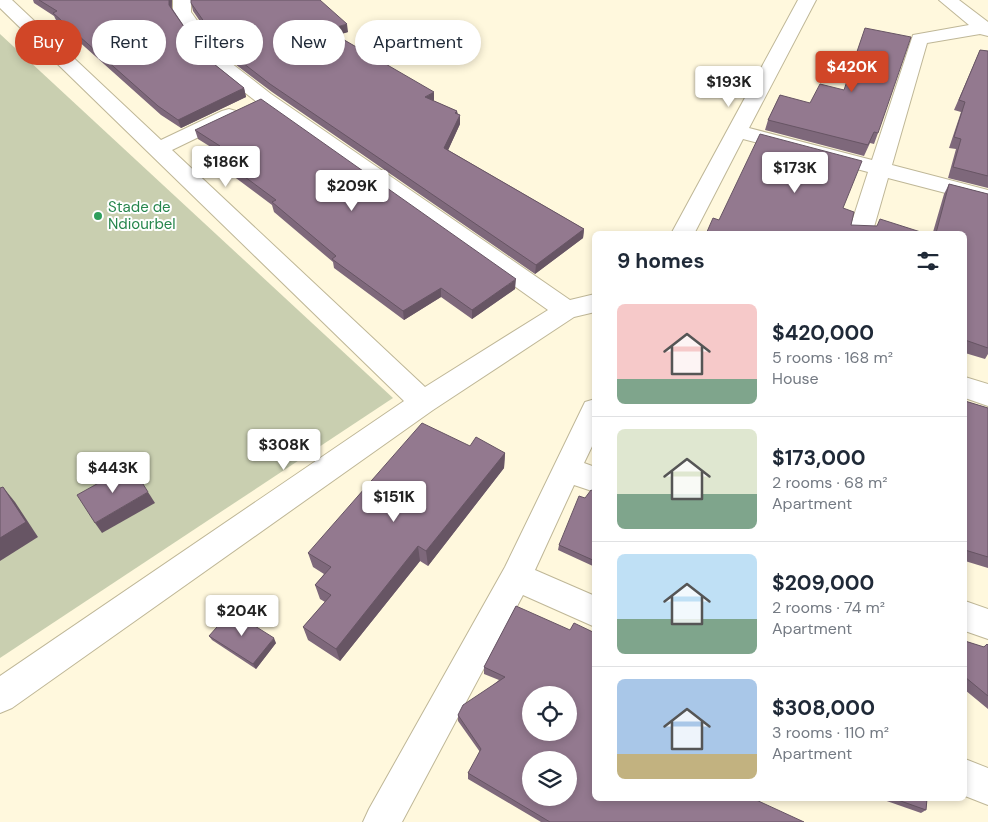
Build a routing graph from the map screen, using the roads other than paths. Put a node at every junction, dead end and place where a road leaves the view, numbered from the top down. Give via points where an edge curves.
1 (2, 0) edge
2 (182, 0) edge
3 (807, 0) edge
4 (948, 0) edge
5 (986, 29) edge
6 (264, 98) junction
7 (736, 131) junction
8 (158, 149) junction
9 (881, 169) junction
10 (988, 197) edge
11 (684, 231) edge
12 (861, 231) edge
13 (592, 304) edge
14 (566, 310) junction
15 (967, 388) edge
16 (988, 394) edge
17 (423, 402) junction
18 (592, 424) edge
19 (581, 474) edge
20 (516, 577) junction
21 (592, 611) edge
22 (967, 617) edge
23 (988, 624) edge
24 (0, 696) edge
25 (967, 778) edge
26 (988, 787) edge
27 (382, 822) edge

1 - 8 street
2 - 6 street via 182,12 215,60
3 - 7 street
4 - 5 street
5 - 9 street via 919,39
6 - 8 street
6 - 14 street
7 - 9 street
7 - 11 street
8 - 17 street
9 - 10 street
9 - 12 street
13 - 14 street
14 - 17 street
15 - 16 street
17 - 24 street
18 - 19 street
19 - 20 street
20 - 21 street
20 - 27 street
22 - 23 street
25 - 26 street

